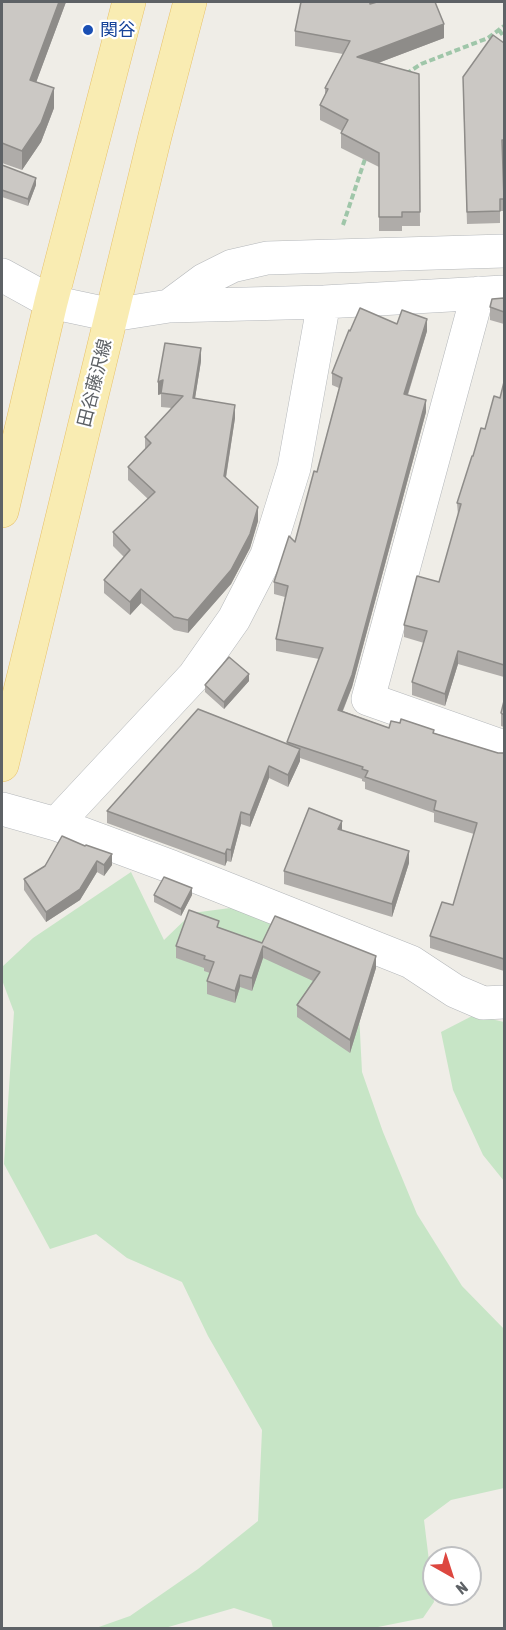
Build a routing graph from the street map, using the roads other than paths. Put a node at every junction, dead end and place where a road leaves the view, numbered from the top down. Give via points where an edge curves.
1 (129, 2) edge
2 (190, 2) edge
3 (504, 251) edge
4 (2, 275) edge
5 (491, 292) edge
6 (51, 302) junction
7 (324, 302) junction
8 (169, 306) junction
9 (112, 315) junction
10 (2, 511) edge
11 (504, 747) edge
12 (2, 765) edge
13 (2, 809) edge
14 (56, 825) junction
15 (504, 1002) edge

1 - 6 main road
2 - 9 main road, 田谷藤沢線
3 - 8 street via 267,258 232,266 204,280
4 - 6 street
5 - 7 street
5 - 11 street via 368,699
6 - 9 street
6 - 10 main road
7 - 8 street
7 - 14 street via 294,468 267,555 234,618 194,675
8 - 9 street
9 - 12 main road, 田谷藤沢線
13 - 14 street
14 - 15 street via 411,962 455,991 483,1003

